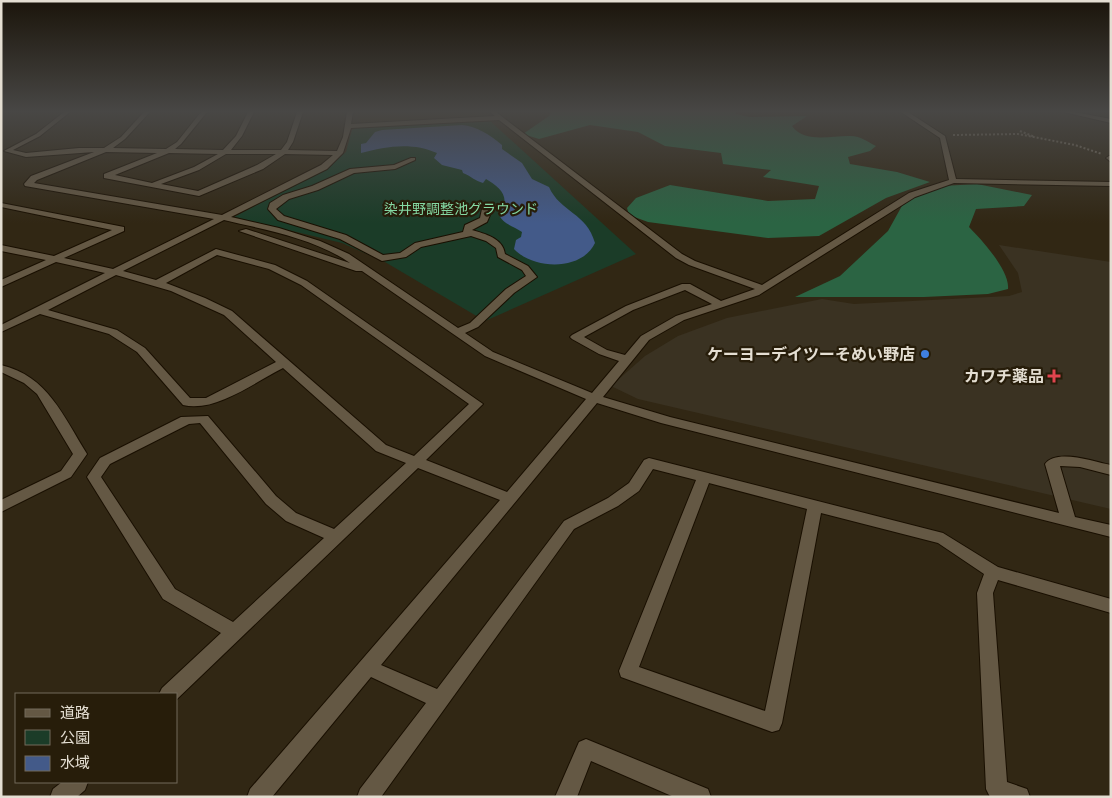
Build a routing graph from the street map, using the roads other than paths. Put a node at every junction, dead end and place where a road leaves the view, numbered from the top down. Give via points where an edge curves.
1 (10, 149) edge
2 (228, 149) edge
3 (285, 149) edge
4 (343, 149) edge
5 (541, 149) edge
6 (944, 149) edge
7 (106, 150) junction
8 (168, 151) junction
9 (225, 152) junction
10 (283, 153) junction
11 (340, 154) junction
12 (413, 160) dead end
13 (355, 162) dead end
14 (953, 181) junction
15 (292, 182) junction
16 (28, 184) junction
17 (1111, 184) edge
18 (153, 185) junction
19 (1, 205) edge
20 (485, 211) dead end
21 (224, 218) junction
22 (212, 223) junction
23 (471, 234) junction
24 (1, 248) edge
25 (54, 260) junction
26 (368, 271) junction
27 (112, 273) junction
28 (1, 284) edge
29 (157, 284) junction
30 (762, 288) junction
31 (720, 304) junction
32 (38, 310) junction
33 (1, 329) edge
34 (456, 333) junction
35 (626, 360) junction
36 (283, 364) junction
37 (1, 368) edge
38 (594, 398) junction
39 (415, 463) junction
40 (1111, 470) edge
41 (704, 477) junction
42 (508, 498) junction
43 (815, 506) junction
44 (1, 507) edge
45 (1069, 521) junction
46 (1111, 531) edge
47 (336, 537) junction
48 (993, 572) junction
49 (1111, 606) edge
50 (235, 632) junction
51 (367, 667) junction
52 (170, 693) edge
53 (440, 698) junction
54 (76, 783) edge
55 (61, 797) edge
56 (258, 797) edge
57 (368, 797) edge
58 (566, 797) edge
59 (700, 797) edge
60 (1019, 797) edge

1 - 7 street via 7,151 26,155
2 - 9 street
3 - 10 street
4 - 11 street
5 - 30 street via 679,256
6 - 14 street
7 - 8 street
7 - 16 street via 34,178
8 - 9 street
8 - 18 street via 107,176
9 - 10 street
9 - 18 street
10 - 11 street
10 - 18 street via 199,194
11 - 15 street via 324,167
12 - 23 street via 395,167 353,171 286,197 272,209 281,218 343,237 382,258 403,255 418,245
13 - 15 street via 308,185
14 - 17 street
14 - 30 street via 895,204
15 - 21 street
16 - 21 street
16 - 22 street
19 - 25 street via 121,229
20 - 23 street via 484,220 468,227
21 - 22 street
21 - 26 street via 317,243 346,256
22 - 26 street via 264,236
22 - 27 street
23 - 34 street via 495,241 501,255 525,268 532,277 510,291 474,325
24 - 25 street
25 - 27 street
25 - 28 street
26 - 34 street
27 - 29 street
27 - 32 street
29 - 36 street via 187,292 228,313
29 - 39 street via 216,252 272,267 304,283 477,404
30 - 31 street
31 - 35 street via 680,318 645,338
31 - 35 street via 686,286 621,311 576,337
32 - 33 street
32 - 36 street via 113,332 141,350 188,402 208,402
34 - 38 street via 489,354
35 - 38 street
36 - 39 street via 381,448
37 - 44 street via 28,380 42,392 80,454 66,474
38 - 42 street
38 - 45 street via 666,420
39 - 42 street
39 - 47 street
40 - 45 street via 1065,460 1052,464
41 - 43 street
41 - 43 street via 628,671 772,723
41 - 53 street via 649,463 634,487 569,525
42 - 51 street
43 - 48 street via 942,539
45 - 46 street
47 - 50 street
47 - 50 street via 290,517 271,500 203,420 186,420 105,461 94,477 169,594
48 - 49 street
48 - 60 street via 985,593 997,789
50 - 52 street
51 - 53 street
51 - 56 street
53 - 57 street
54 - 55 street
58 - 59 street via 586,749

